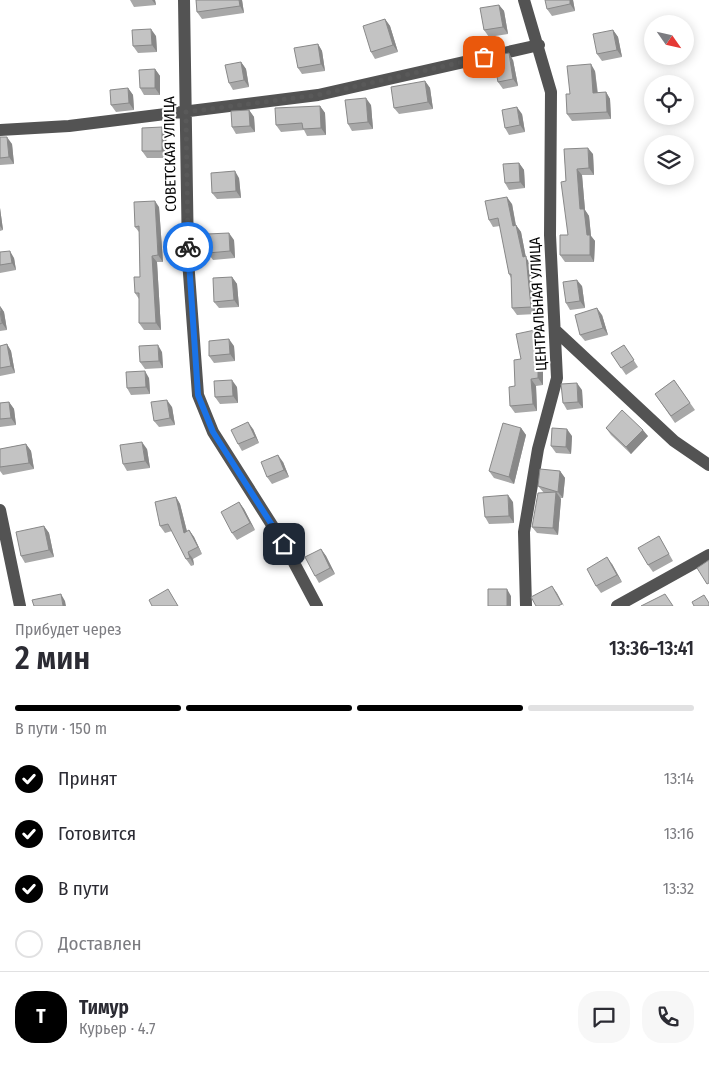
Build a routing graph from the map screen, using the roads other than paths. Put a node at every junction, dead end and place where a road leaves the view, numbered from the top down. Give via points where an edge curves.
1 (184, 0) edge
2 (524, 0) edge
3 (539, 45) junction
4 (186, 112) junction
5 (0, 130) edge
6 (555, 330) junction
7 (709, 465) edge
8 (0, 510) edge
9 (709, 555) edge
10 (20, 606) edge
11 (317, 606) edge
12 (526, 606) edge
13 (617, 606) edge

1 - 4 street, СОВЕТСКАЯ УЛИЦА
2 - 3 street, ЦЕНТРАЛЬНАЯ УЛИЦА
3 - 4 street via 318,95
3 - 6 street, ЦЕНТРАЛЬНАЯ УЛИЦА via 550,92 550,235
4 - 5 street via 69,126
4 - 11 street, СОВЕТСКАЯ УЛИЦА via 188,260 198,395 213,432 280,536
6 - 7 street via 674,441
6 - 12 street, ЦЕНТРАЛЬНАЯ УЛИЦА via 557,378 538,449 524,532
8 - 10 street
9 - 13 street

